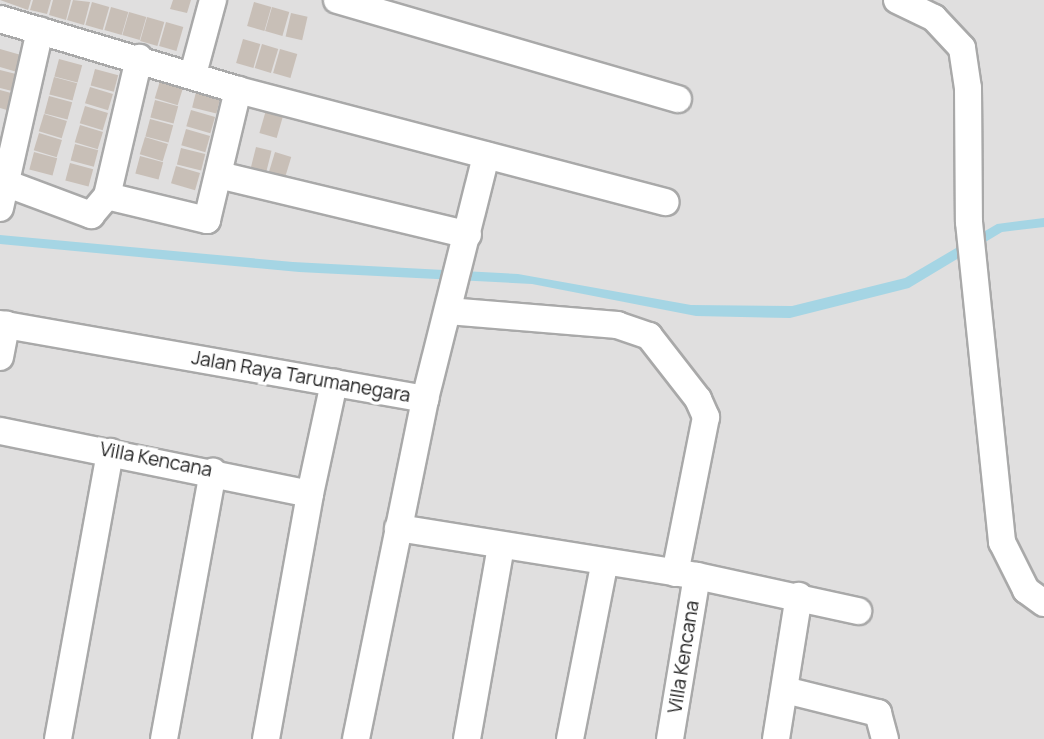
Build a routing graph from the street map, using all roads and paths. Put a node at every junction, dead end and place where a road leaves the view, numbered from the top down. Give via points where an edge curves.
1 (213, 0) edge
2 (337, 0) edge
3 (897, 0) edge
4 (0, 19) edge
5 (40, 30) junction
6 (139, 58) junction
7 (193, 74) junction
8 (238, 90) junction
9 (678, 99) dead end
10 (486, 156) junction
11 (219, 176) junction
12 (4, 196) edge
13 (107, 196) junction
14 (666, 202) dead end
15 (465, 247) junction
16 (450, 302) junction
17 (3, 325) edge
18 (0, 357) edge
19 (334, 383) junction
20 (425, 399) junction
21 (0, 431) edge
22 (110, 452) junction
23 (213, 471) junction
24 (310, 495) junction
25 (398, 528) junction
26 (501, 547) junction
27 (604, 565) junction
28 (686, 575) junction
29 (799, 596) junction
30 (1044, 603) edge
31 (858, 611) dead end
32 (785, 690) junction
33 (58, 739) edge
34 (164, 739) edge
35 (265, 739) edge
36 (356, 739) edge
37 (467, 739) edge
38 (570, 739) edge
39 (670, 739) edge
40 (776, 739) edge
41 (885, 739) edge

1 - 7 street
2 - 9 street
3 - 30 street via 934,19 962,48 968,88 969,222 1002,542 1026,590
4 - 5 street
5 - 6 street
5 - 12 street
6 - 7 street
6 - 13 street
7 - 8 street
8 - 10 street
8 - 11 street
10 - 14 street
10 - 15 street
11 - 13 street via 207,220
11 - 15 street
12 - 13 street via 88,215
15 - 16 street
16 - 20 street
16 - 28 street via 617,325 649,335 698,399 706,418
17 - 18 street
17 - 19 street, Jalan Raya Tarumanegara
19 - 20 street, Jalan Raya Tarumanegara
19 - 24 street
20 - 25 street, Jalan Raya Tarumanegara
21 - 22 street, Villa Kencana
22 - 23 street, Villa Kencana
22 - 33 street
23 - 24 street, Villa Kencana
23 - 34 street
24 - 35 street
25 - 26 street, Villa Kencana
25 - 36 street, Jalan Raya Tarumanegara
26 - 27 street, Villa Kencana
26 - 37 street
27 - 28 street, Villa Kencana
27 - 38 street
28 - 29 street, Villa Kencana
28 - 39 street, Villa Kencana
29 - 31 street, Villa Kencana
29 - 32 street
32 - 40 street
32 - 41 street via 878,713

